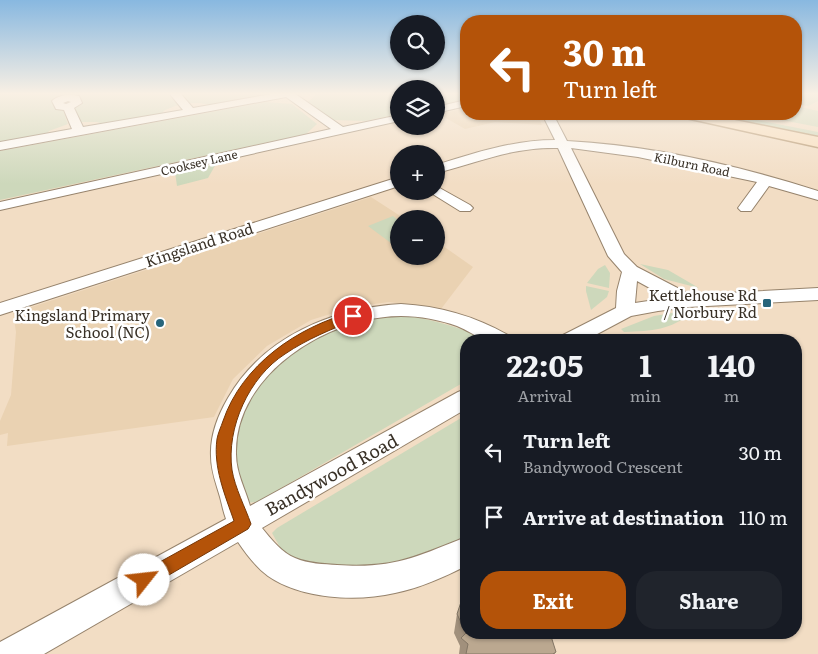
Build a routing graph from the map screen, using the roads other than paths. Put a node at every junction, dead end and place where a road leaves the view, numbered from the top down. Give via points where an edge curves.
1 (75, 124) edge
2 (126, 124) edge
3 (331, 124) edge
4 (374, 124) edge
5 (553, 124) edge
6 (731, 124) edge
7 (782, 124) edge
8 (341, 131) junction
9 (818, 131) edge
10 (79, 132) junction
11 (818, 142) edge
12 (564, 145) junction
13 (0, 146) edge
14 (445, 166) edge
15 (766, 180) junction
16 (390, 183) edge
17 (445, 196) edge
18 (818, 196) edge
19 (0, 206) edge
20 (465, 208) dead end
21 (746, 208) dead end
22 (631, 271) junction
23 (818, 294) edge
24 (688, 301) junction
25 (0, 309) edge
26 (626, 311) junction
27 (493, 334) edge
28 (582, 334) edge
29 (460, 401) edge
30 (243, 524) junction
31 (460, 554) edge
32 (12, 654) edge

1 - 10 street
2 - 10 street
3 - 8 street
4 - 8 street, Cooksey Lane
5 - 12 street
6 - 11 main road
7 - 9 main road
8 - 19 street, Cooksey Lane
10 - 13 street
12 - 14 street via 508,148
12 - 15 street, Kilburn Road via 635,152
12 - 22 street via 617,256
15 - 18 street, Kilburn Road
15 - 21 street
16 - 25 street, Kingsland Road
17 - 20 street
22 - 24 street
22 - 26 street via 624,304
23 - 24 street
24 - 26 street
26 - 28 street
27 - 30 street via 450,317 410,310 386,310 353,316 318,330 279,352 253,378 235,407 224,439 225,470
29 - 30 street, Bandywood Road
30 - 31 street via 278,566 302,577 385,580 440,565
30 - 32 street, Bandywood Road

